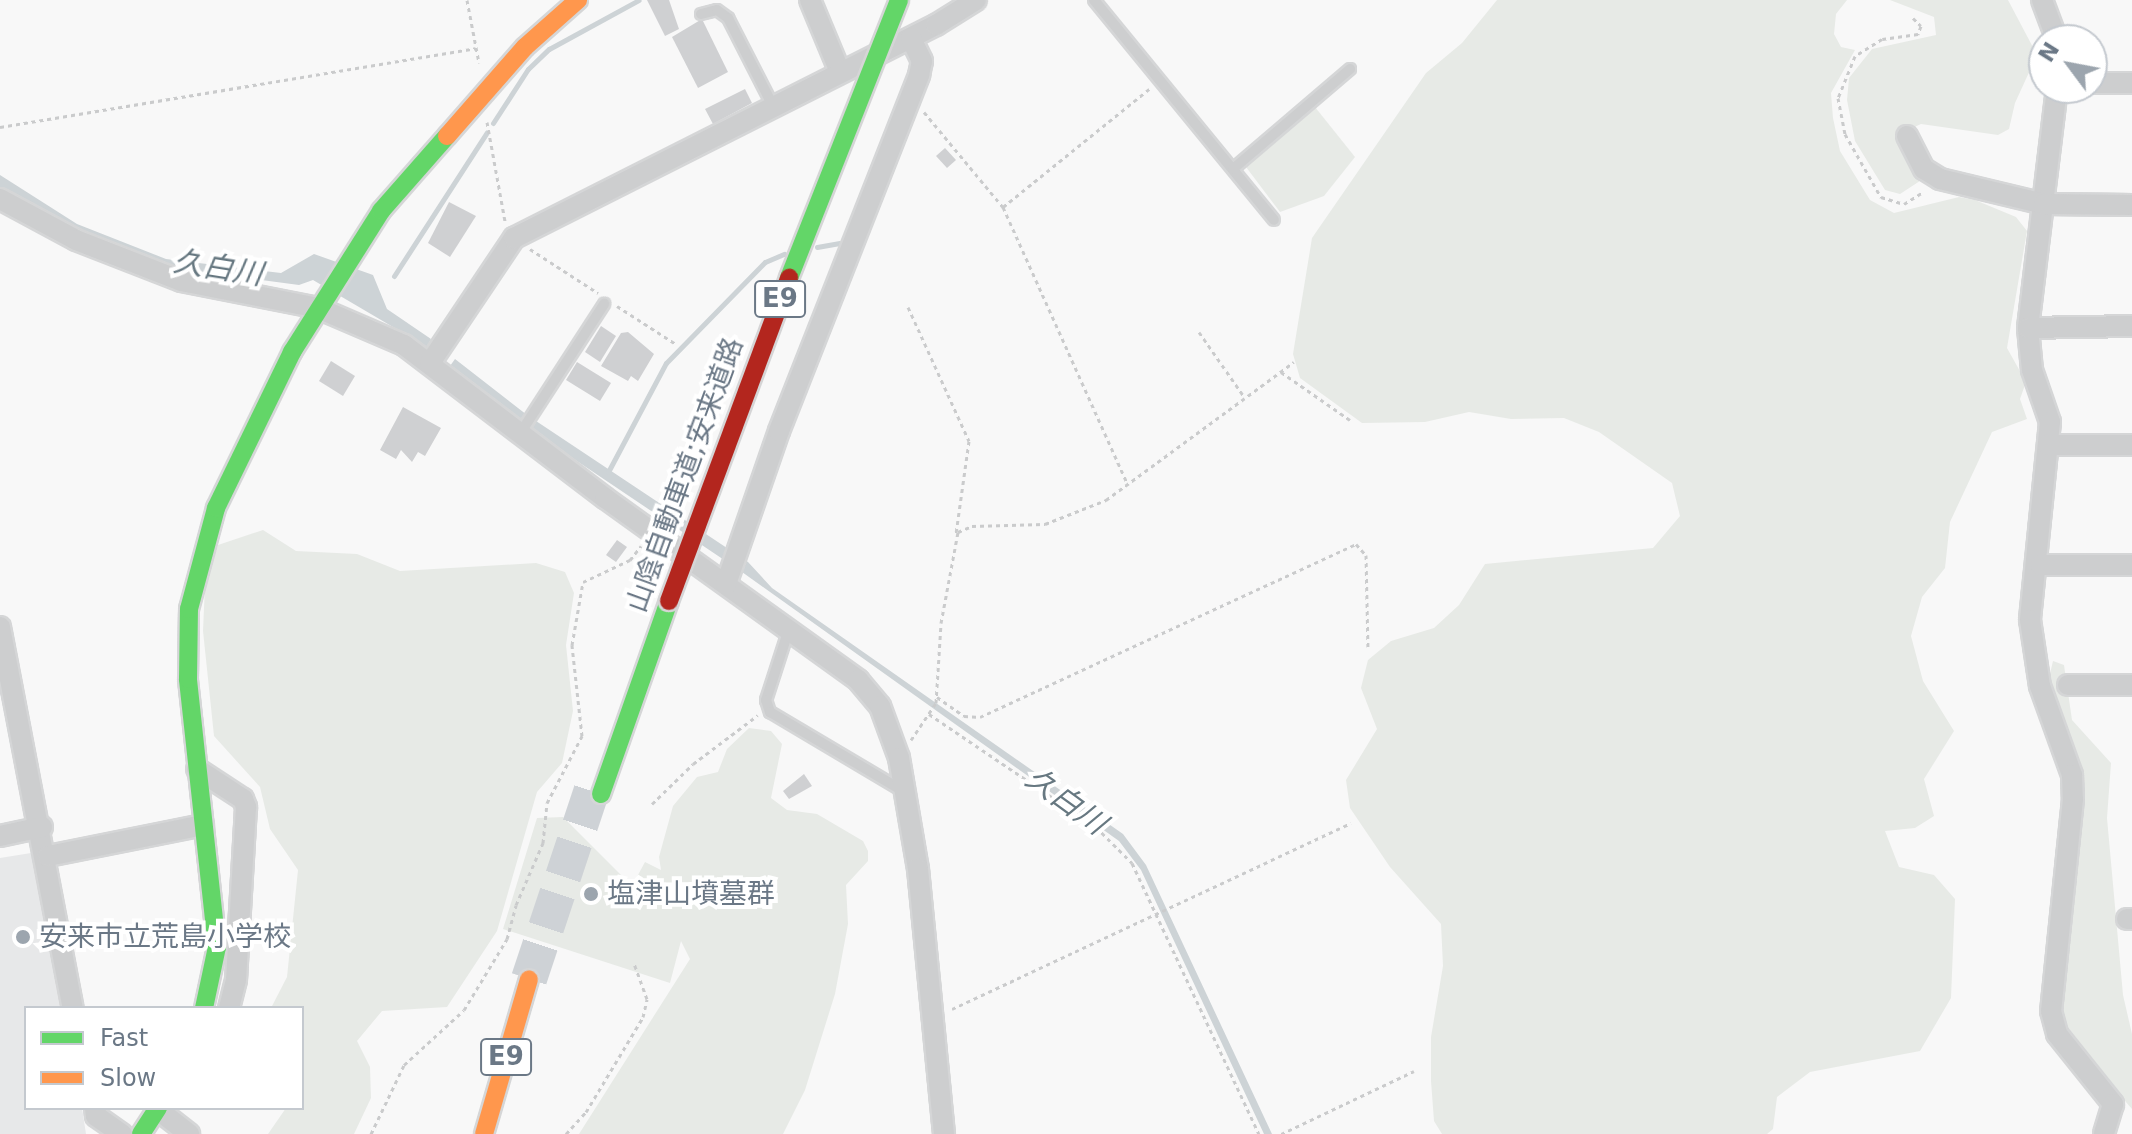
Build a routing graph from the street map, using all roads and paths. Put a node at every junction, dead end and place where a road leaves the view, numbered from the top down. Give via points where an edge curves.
1 (467, 0) edge
2 (578, 0) edge
3 (810, 0) edge
4 (888, 0) edge
5 (899, 0) edge
6 (976, 0) edge
7 (1094, 0) edge
8 (2042, 0) edge
9 (701, 14) dead end
10 (1913, 18) dead end
11 (2051, 24) edge
12 (911, 38) junction
13 (475, 48) junction
14 (476, 53) dead end
15 (1350, 69) dead end
16 (840, 72) junction
17 (1160, 80) junction
18 (2108, 83) edge
19 (2132, 83) edge
20 (909, 100) junction
21 (2055, 104) edge
22 (773, 106) junction
23 (489, 125) dead end
24 (0, 127) edge
25 (1907, 136) dead end
26 (1233, 169) junction
27 (1937, 177) junction
28 (0, 199) edge
29 (2044, 204) junction
30 (2132, 205) edge
31 (1003, 207) junction
32 (1274, 220) dead end
33 (514, 238) junction
34 (322, 301) junction
35 (604, 304) dead end
36 (908, 307) dead end
37 (2132, 326) edge
38 (2028, 328) junction
39 (1199, 332) dead end
40 (1294, 362) dead end
41 (430, 363) junction
42 (1281, 372) junction
43 (1246, 399) junction
44 (1350, 420) dead end
45 (522, 430) junction
46 (2048, 445) junction
47 (2132, 445) edge
48 (1128, 487) junction
49 (956, 538) junction
50 (643, 543) dead end
51 (2041, 565) dead end
52 (2132, 565) edge
53 (726, 584) junction
54 (664, 600) junction
55 (0, 627) edge
56 (790, 627) junction
57 (1368, 647) dead end
58 (2068, 685) dead end
59 (2132, 685) edge
60 (937, 697) junction
61 (770, 712) junction
62 (930, 712) junction
63 (9, 718) edge
64 (899, 758) junction
65 (197, 769) junction
66 (903, 791) junction
67 (596, 792) tunnel mouth
68 (652, 804) dead end
69 (1351, 823) dead end
70 (203, 825) junction
71 (42, 827) junction
72 (0, 836) edge
73 (48, 856) junction
74 (1160, 916) junction
75 (634, 963) dead end
76 (73, 1006) edge
77 (204, 1006) edge
78 (230, 1006) edge
79 (933, 1014) junction
80 (1414, 1071) dead end
81 (95, 1110) edge
82 (157, 1110) edge
83 (159, 1110) edge
84 (122, 1134) edge
85 (141, 1134) edge
86 (189, 1134) edge
87 (371, 1134) edge
88 (484, 1134) edge
89 (495, 1134) edge
90 (566, 1134) edge
91 (944, 1134) edge
92 (1259, 1134) edge
93 (1281, 1134) edge
94 (2104, 1134) edge

1 - 13 path
2 - 34 main road via 525,47 444,135
3 - 16 street
4 - 54 main road, 山陰自動車道;安来道路 / E9 via 744,365
5 - 54 main road, 山陰自動車道;安来道路 / E9, bridge
6 - 12 street
7 - 17 lane
8 - 11 street
9 - 22 lane via 717,10 728,18
10 - 27 path via 1921,26 1918,34 1882,39 1855,56 1843,74 1840,115 1845,134 1881,197 1909,203
12 - 16 street
12 - 20 street via 922,61
13 - 14 path
13 - 24 path
15 - 26 lane
16 - 22 street
17 - 26 lane
17 - 31 path
18 - 19 street
20 - 31 path
20 - 53 street via 779,431
21 - 29 street
22 - 33 street
23 - 33 path via 505,220
25 - 27 street via 1924,169
26 - 32 lane
27 - 29 street
28 - 34 street via 76,240 181,281
29 - 30 street
29 - 38 street
31 - 48 path
33 - 41 street
34 - 41 street
34 - 65 main road via 240,455 200,557 189,609 188,679
35 - 45 lane
36 - 49 path via 969,441
37 - 38 street
38 - 46 street via 2032,370 2048,408
39 - 43 path
40 - 42 path
41 - 45 street
42 - 43 path
42 - 44 path
43 - 48 path
45 - 53 street
46 - 47 street
46 - 94 street via 2030,620 2040,686 2072,775 2073,799 2065,908 2050,1003 2057,1034 2113,1104
48 - 49 path via 1055,521 972,526
49 - 60 path via 941,623
50 - 87 path via 630,560 583,582 572,645 582,736 547,803 543,843 507,939 464,1010 404,1065
51 - 52 street
53 - 56 street
54 - 67 main road, 山陰自動車道;安来道路 / E9
55 - 63 street
56 - 61 lane via 766,700
56 - 64 street via 870,692
57 - 60 path via 1366,555 1356,544 980,717 964,716
58 - 59 street
60 - 62 path
61 - 66 lane
61 - 68 path via 749,717
62 - 64 path
62 - 74 path via 1109,838 1132,863
63 - 71 street
64 - 66 street
65 - 70 main road
65 - 78 street via 243,799 246,807 236,980
66 - 79 street via 918,869
69 - 74 path
70 - 73 street
70 - 77 main road via 217,947
71 - 72 street
71 - 73 street
73 - 76 street
74 - 79 path
74 - 92 path
75 - 90 path via 647,999 643,1017 586,1112
79 - 91 street
80 - 93 path
81 - 84 street
82 - 85 main road
83 - 86 street
88 - 89 main road, E9 via 534,980

